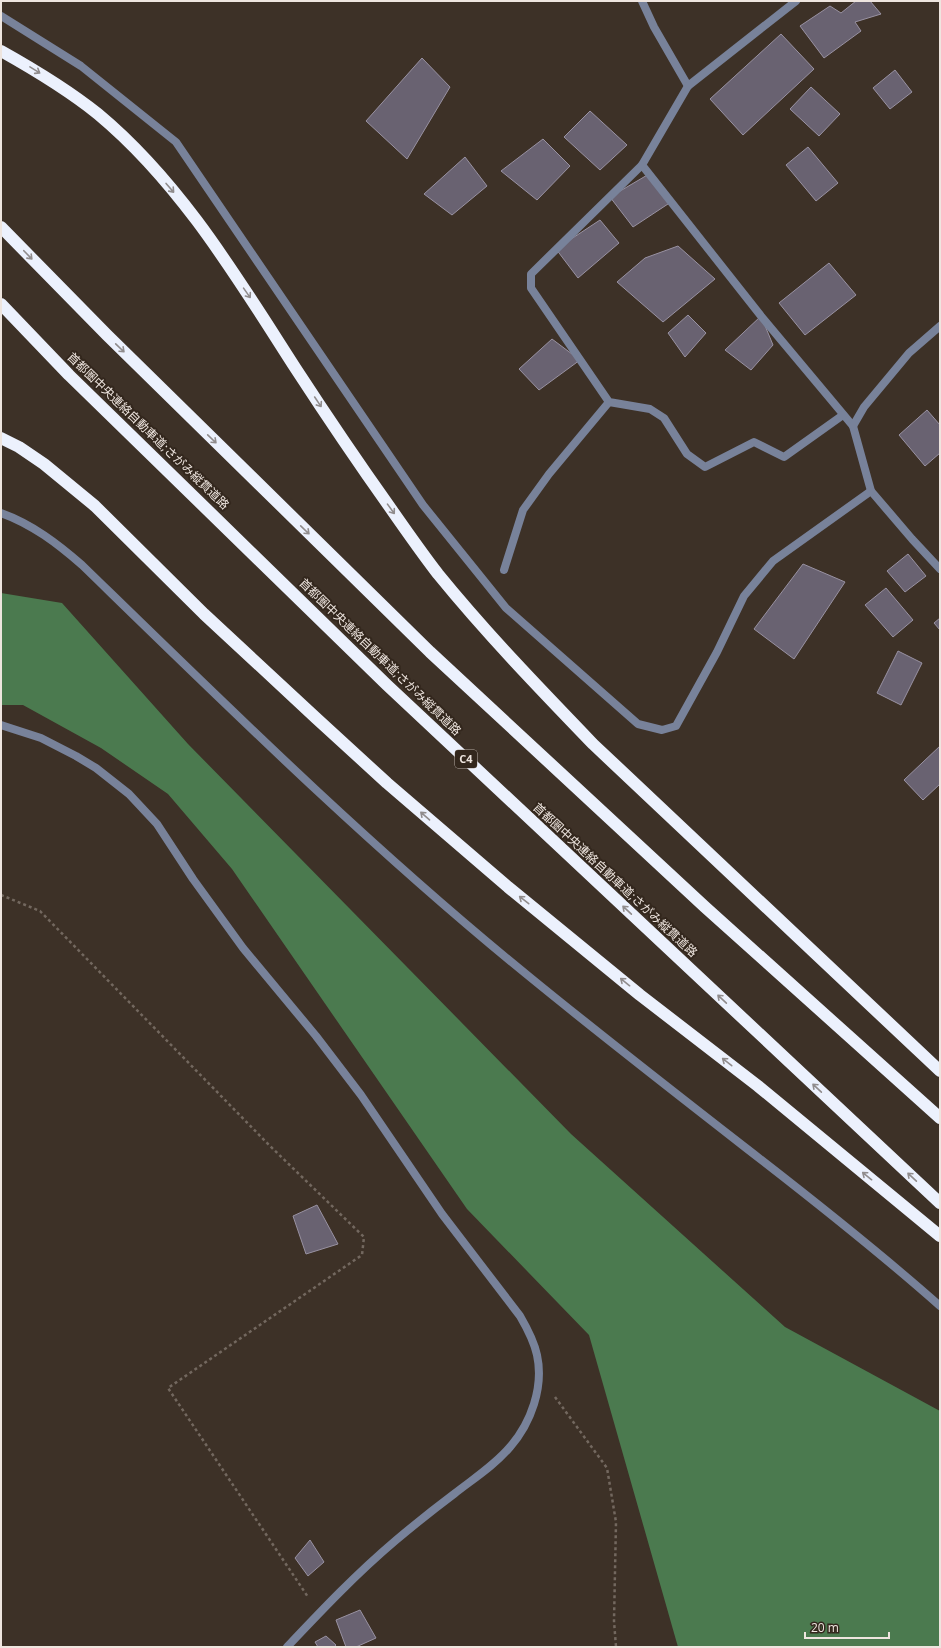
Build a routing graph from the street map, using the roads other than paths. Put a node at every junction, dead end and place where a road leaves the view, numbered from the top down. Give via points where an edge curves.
1 (642, 1) edge
2 (796, 1) edge
3 (1, 16) edge
4 (1, 52) edge
5 (688, 86) junction
6 (642, 165) junction
7 (1, 227) edge
8 (1, 304) edge
9 (940, 326) edge
10 (609, 402) junction
11 (843, 415) junction
12 (853, 426) junction
13 (1, 438) edge
14 (871, 491) junction
15 (1, 513) edge
16 (940, 569) edge
17 (504, 570) dead end
18 (1, 725) edge
19 (940, 1071) edge
20 (940, 1118) edge
21 (940, 1203) edge
22 (940, 1236) edge
23 (940, 1306) edge
24 (287, 1647) edge

1 - 5 street
2 - 5 street
3 - 14 street via 81,66 176,142 423,505 506,608 638,724 662,730 676,726 717,652 744,596 773,561
4 -> 19 highway via 50,80 99,115 174,193 202,227 254,303 388,506 437,573 474,617 594,744
5 - 6 street
6 - 10 street via 531,274 531,288
6 - 11 street
7 -> 20 highway via 107,335 430,652 705,907
21 -> 8 highway, 首都圏中央連絡自動車道;さがみ縦貫道路 / C4 via 387,685 69,375
9 - 12 street via 910,353 864,407
10 - 11 street via 650,409 664,418 688,454 704,467 754,442 784,457
10 - 17 street via 549,474 523,510
11 - 12 street
12 - 14 street
22 -> 13 highway via 758,1086 629,986 508,887 316,718 204,614 95,506 44,464
14 - 16 street
15 - 23 street via 14,517 35,530 82,565 310,784 439,900 530,977 799,1189
18 - 24 street via 41,738 76,756 114,781 157,824 243,948 361,1095 442,1214 520,1316 537,1354 539,1376 534,1404 523,1429 510,1447 494,1464 426,1515 365,1567

